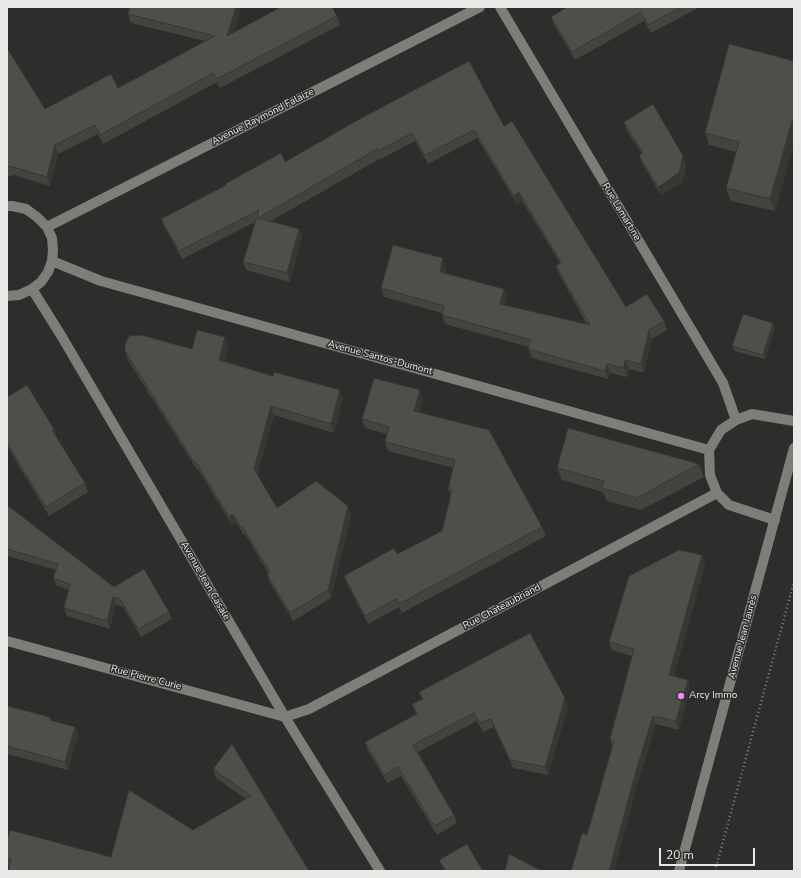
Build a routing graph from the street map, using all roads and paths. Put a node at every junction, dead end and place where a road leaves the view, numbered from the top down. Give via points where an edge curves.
1 (480, 7) edge
2 (500, 7) edge
3 (7, 206) edge
4 (47, 227) junction
5 (52, 261) junction
6 (32, 289) junction
7 (7, 296) edge
8 (736, 420) junction
9 (794, 422) edge
10 (794, 448) edge
11 (709, 450) junction
12 (717, 493) junction
13 (775, 520) junction
14 (794, 582) edge
15 (7, 640) edge
16 (285, 717) junction
17 (380, 871) edge
18 (679, 871) edge
19 (714, 871) edge

1 - 4 street, Avenue Raymond Falaize
2 - 8 street, Rue Lamartine via 722,384
3 - 4 street via 26,209
4 - 5 street via 52,238
5 - 6 street via 41,282
5 - 11 street, Avenue Santos-Dumont via 101,281
6 - 7 street via 19,295
6 - 16 street, Avenue Jean Casale
8 - 9 street via 752,414
8 - 11 street via 721,430
10 - 13 street, Avenue Jean Jaurès
11 - 12 street via 710,474
12 - 13 street via 729,505
12 - 16 street, Rue Chateaubriand via 309,709
13 - 18 street, Avenue Jean Jaurès
14 - 19 path
15 - 16 street, Rue Pierre Curie
16 - 17 street, Avenue Jean Casale

